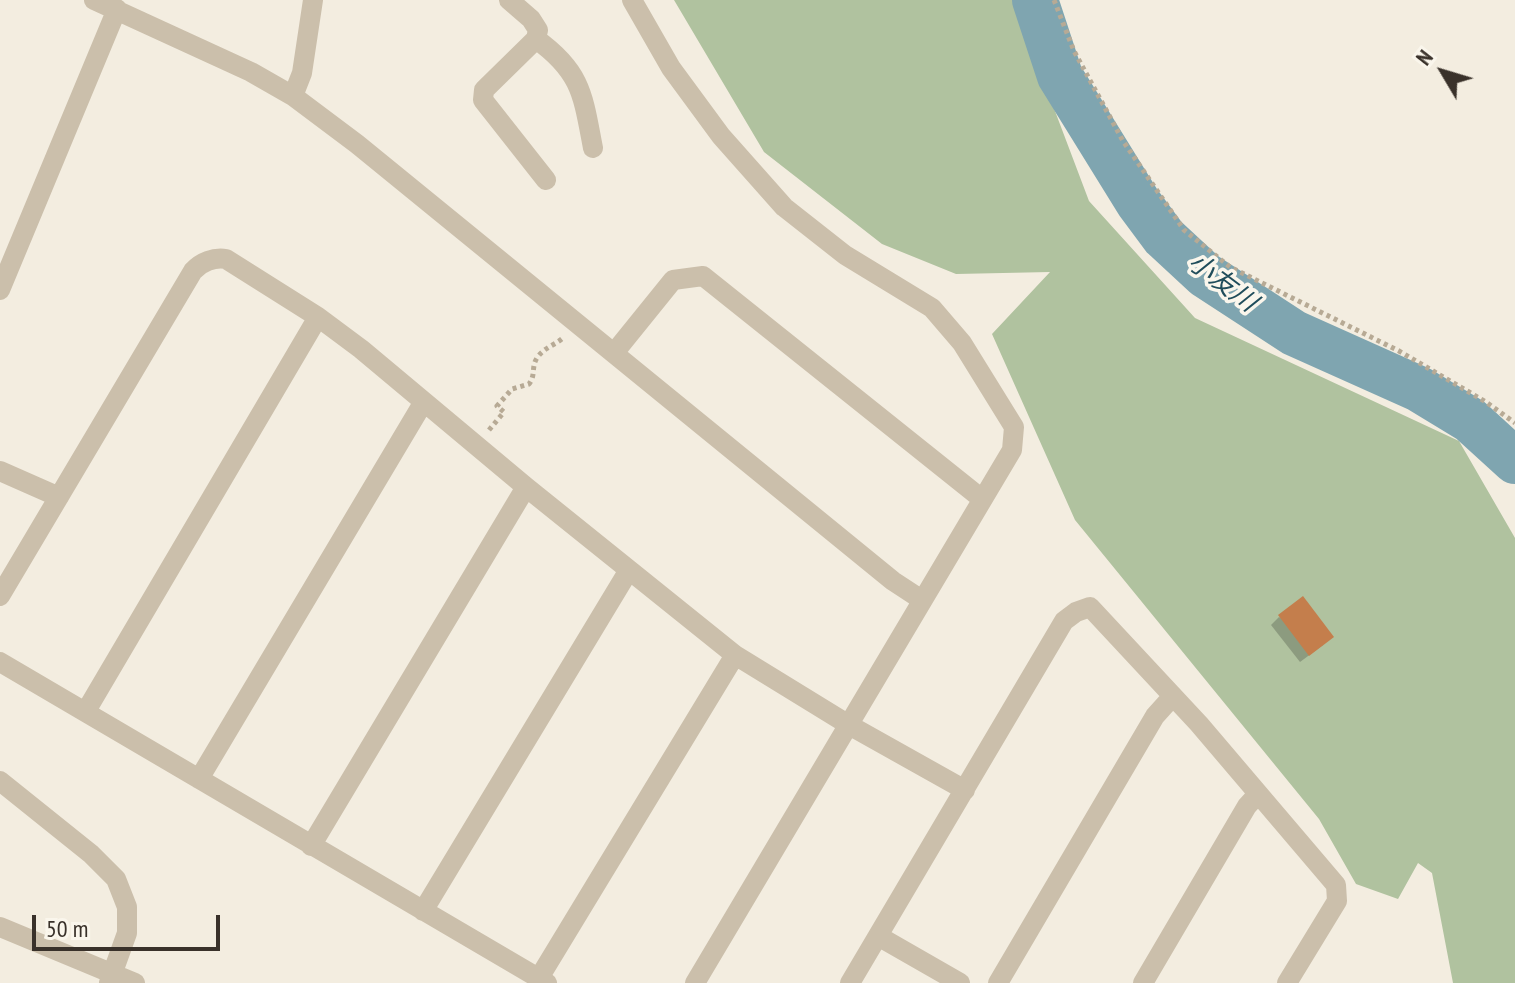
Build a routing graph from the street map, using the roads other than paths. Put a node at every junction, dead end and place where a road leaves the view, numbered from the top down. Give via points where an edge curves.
1 (94, 0) edge
2 (313, 0) edge
3 (509, 0) edge
4 (632, 0) edge
5 (117, 9) junction
6 (536, 39) junction
7 (293, 96) junction
8 (593, 148) dead end
9 (546, 180) dead end
10 (0, 290) edge
11 (318, 317) junction
12 (614, 353) junction
13 (423, 403) junction
14 (0, 471) edge
15 (526, 487) junction
16 (59, 497) junction
17 (982, 499) junction
18 (629, 570) junction
19 (0, 596) edge
20 (922, 600) junction
21 (735, 655) junction
22 (0, 662) edge
23 (1173, 696) junction
24 (86, 711) junction
25 (849, 725) junction
26 (199, 779) junction
27 (0, 781) edge
28 (965, 790) junction
29 (1258, 794) junction
30 (311, 846) junction
31 (423, 911) junction
32 (0, 927) edge
33 (878, 936) junction
34 (111, 978) edge
35 (543, 981) edge
36 (135, 983) edge
37 (695, 983) edge
38 (850, 983) edge
39 (960, 983) edge
40 (998, 983) edge
41 (1143, 983) edge
42 (1287, 983) edge

1 - 5 street
2 - 7 street via 302,73
3 - 6 street via 531,19 538,30
4 - 17 street via 671,68 784,207 845,255 932,308 962,343 1014,427 1012,450
5 - 7 street
5 - 10 street
6 - 8 street via 581,89
6 - 9 street via 484,90 483,100
7 - 12 street
11 - 13 street
11 - 16 street via 226,259 199,264
11 - 24 street
12 - 17 street via 673,280 703,276
12 - 20 street
13 - 15 street
13 - 26 street
14 - 16 street
15 - 18 street
15 - 30 street
16 - 19 street
17 - 20 street
18 - 21 street
18 - 31 street
20 - 25 street
21 - 25 street
21 - 35 street
22 - 24 street
23 - 28 street via 1090,607 1076,612 1064,621
23 - 29 street
23 - 40 street via 1155,716
24 - 26 street
25 - 28 street
25 - 37 street
26 - 30 street
27 - 34 street via 116,879 128,920
28 - 33 street
29 - 41 street
29 - 42 street via 1336,885 1337,901
30 - 31 street
31 - 35 street
32 - 34 street
33 - 38 street
33 - 39 street
34 - 36 street

